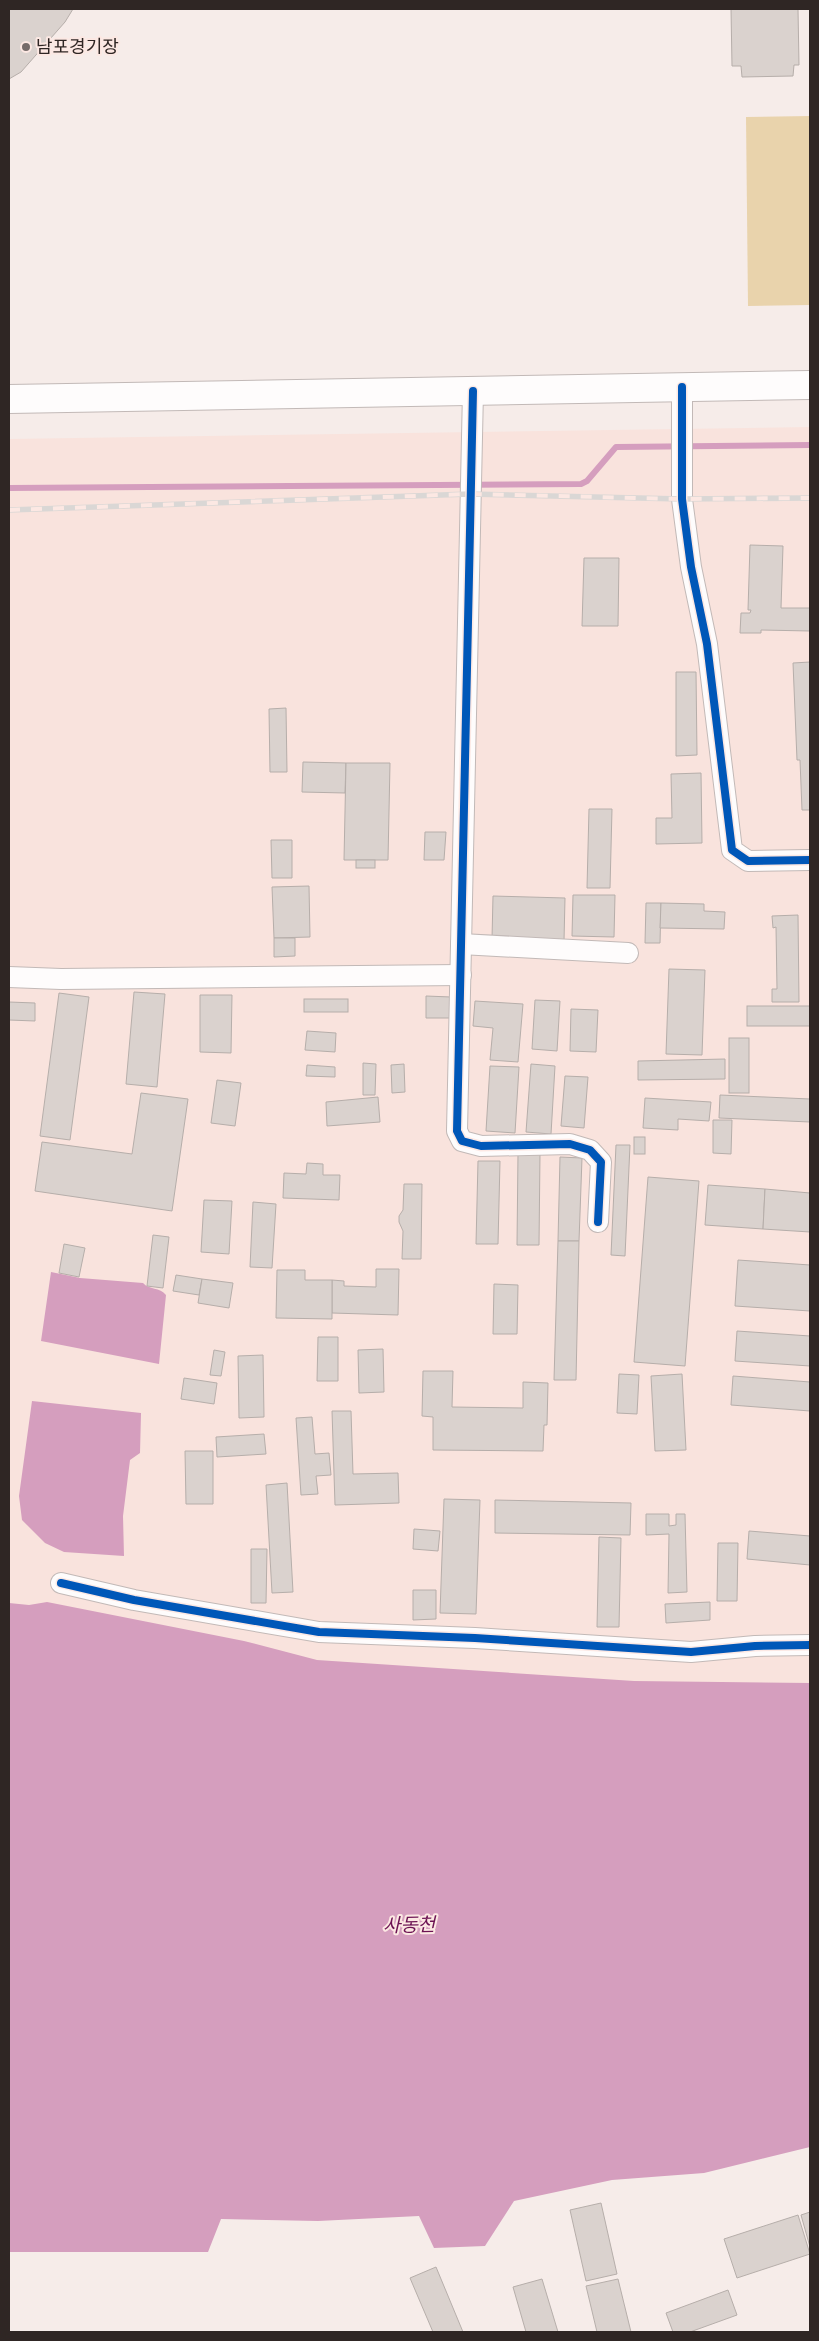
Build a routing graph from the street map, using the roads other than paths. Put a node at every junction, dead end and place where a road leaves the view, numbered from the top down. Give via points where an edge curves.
1 (810, 385) edge
2 (682, 387) junction
3 (473, 391) junction
4 (9, 399) edge
5 (810, 860) edge
6 (462, 944) junction
7 (628, 953) dead end
8 (461, 975) junction
9 (9, 977) edge
10 (598, 1222) dead end
11 (61, 1583) dead end
12 (810, 1645) edge

1 - 2 main road
2 - 3 main road
2 - 5 street via 682,499 691,567 707,644 732,850 748,862
3 - 4 main road
3 - 6 street
6 - 7 street
6 - 8 street
8 - 9 street
8 - 10 street via 457,1131 462,1141 481,1146 570,1144 590,1150 601,1162
11 - 12 street via 134,1600 320,1632 691,1652

